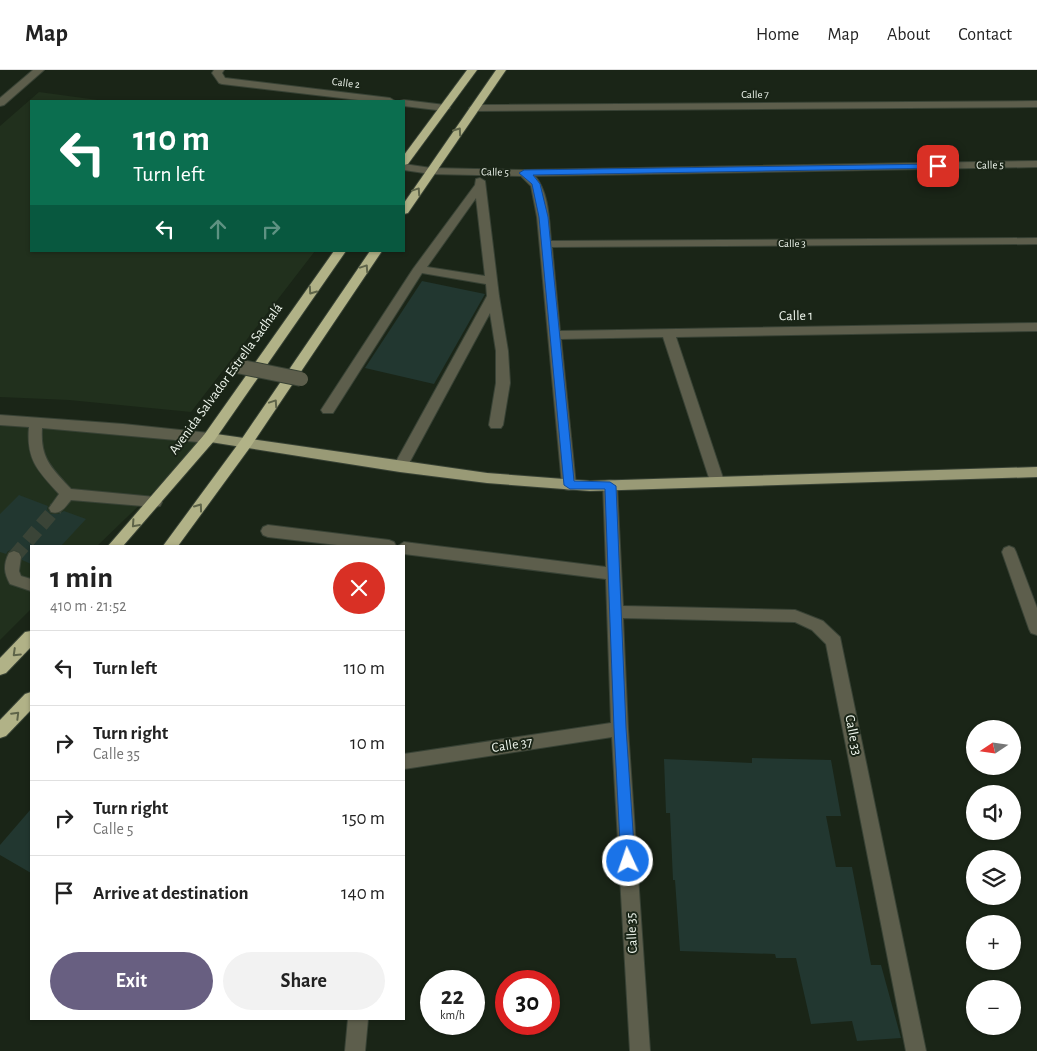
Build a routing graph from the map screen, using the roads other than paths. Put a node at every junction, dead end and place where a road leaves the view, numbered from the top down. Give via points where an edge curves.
1 (39, 70) edge
2 (219, 70) edge
3 (472, 70) edge
4 (501, 70) edge
5 (382, 100) edge
6 (405, 103) edge
7 (0, 104) edge
8 (1037, 104) edge
9 (444, 108) junction
10 (474, 108) junction
11 (405, 161) edge
12 (1037, 164) edge
13 (405, 167) edge
14 (431, 171) junction
15 (478, 172) junction
16 (524, 173) junction
17 (480, 186) junction
18 (405, 210) edge
19 (1037, 241) edge
20 (546, 244) junction
21 (339, 252) edge
22 (375, 252) edge
23 (418, 269) junction
24 (491, 281) junction
25 (493, 296) junction
26 (1037, 327) edge
27 (668, 332) junction
28 (556, 335) junction
29 (237, 366) dead end
30 (301, 379) dead end
31 (328, 410) dead end
32 (0, 420) edge
33 (36, 422) junction
34 (496, 425) dead end
35 (208, 438) junction
36 (246, 443) junction
37 (400, 467) junction
38 (1037, 472) edge
39 (717, 481) junction
40 (570, 485) junction
41 (610, 486) junction
42 (67, 494) junction
43 (154, 502) junction
44 (56, 508) tunnel mouth
45 (268, 531) dead end
46 (116, 545) edge
47 (171, 545) edge
48 (381, 545) edge
49 (405, 548) edge
50 (1009, 552) dead end
51 (14, 557) dead end
52 (614, 574) junction
53 (30, 585) edge
54 (616, 612) junction
55 (1037, 629) edge
56 (30, 638) edge
57 (0, 668) edge
58 (30, 700) edge
59 (620, 728) junction
60 (0, 731) edge
61 (405, 762) edge
62 (358, 1020) edge
63 (355, 1051) edge
64 (640, 1051) edge
65 (916, 1051) edge

1 - 7 street
2 - 5 street, Calle 2 via 217,73 222,81
3 - 9 highway
4 - 10 highway
6 - 9 street
8 - 10 street, Calle 7
9 - 11 highway
14 -> 10 highway
12 - 16 street, Calle 5
13 - 14 street, Calle 5
14 - 15 street, Calle 5
18 -> 14 highway
15 - 16 street, Calle 5
15 - 17 street
16 - 20 street via 538,189
17 - 23 street
17 - 24 street
19 - 20 street, Calle 3
20 - 28 street
21 -> 35 highway, Avenida Salvador Estrella Sadhalá
36 -> 22 highway
23 - 24 street
23 - 31 street
24 - 25 street
25 - 34 street via 502,350 503,383
25 - 37 street
26 - 27 street, Calle 1
27 - 28 street, Calle 1
27 - 39 street
28 - 40 street
29 - 30 street, bridge
32 - 33 street
33 - 35 street
33 - 42 street via 34,442 38,461
35 - 36 main road
35 - 43 highway, Avenida Salvador Estrella Sadhalá
36 - 37 main road
47 -> 36 highway
37 - 40 main road
38 - 39 main road
39 - 41 main road
40 - 41 main road
41 - 52 street, Calle 35
42 - 43 street
42 - 44 street
43 -> 46 highway, Avenida Salvador Estrella Sadhalá
45 - 48 street
49 - 52 street
50 - 55 street
51 - 53 street via 11,571 15,580
52 - 54 street, Calle 35
54 - 59 street, Calle 35
54 - 65 street, Calle 33 via 795,616 812,621 834,642
56 -> 57 highway
60 -> 58 highway
59 - 61 street, Calle 37
59 - 64 street, Calle 35
62 - 63 street

